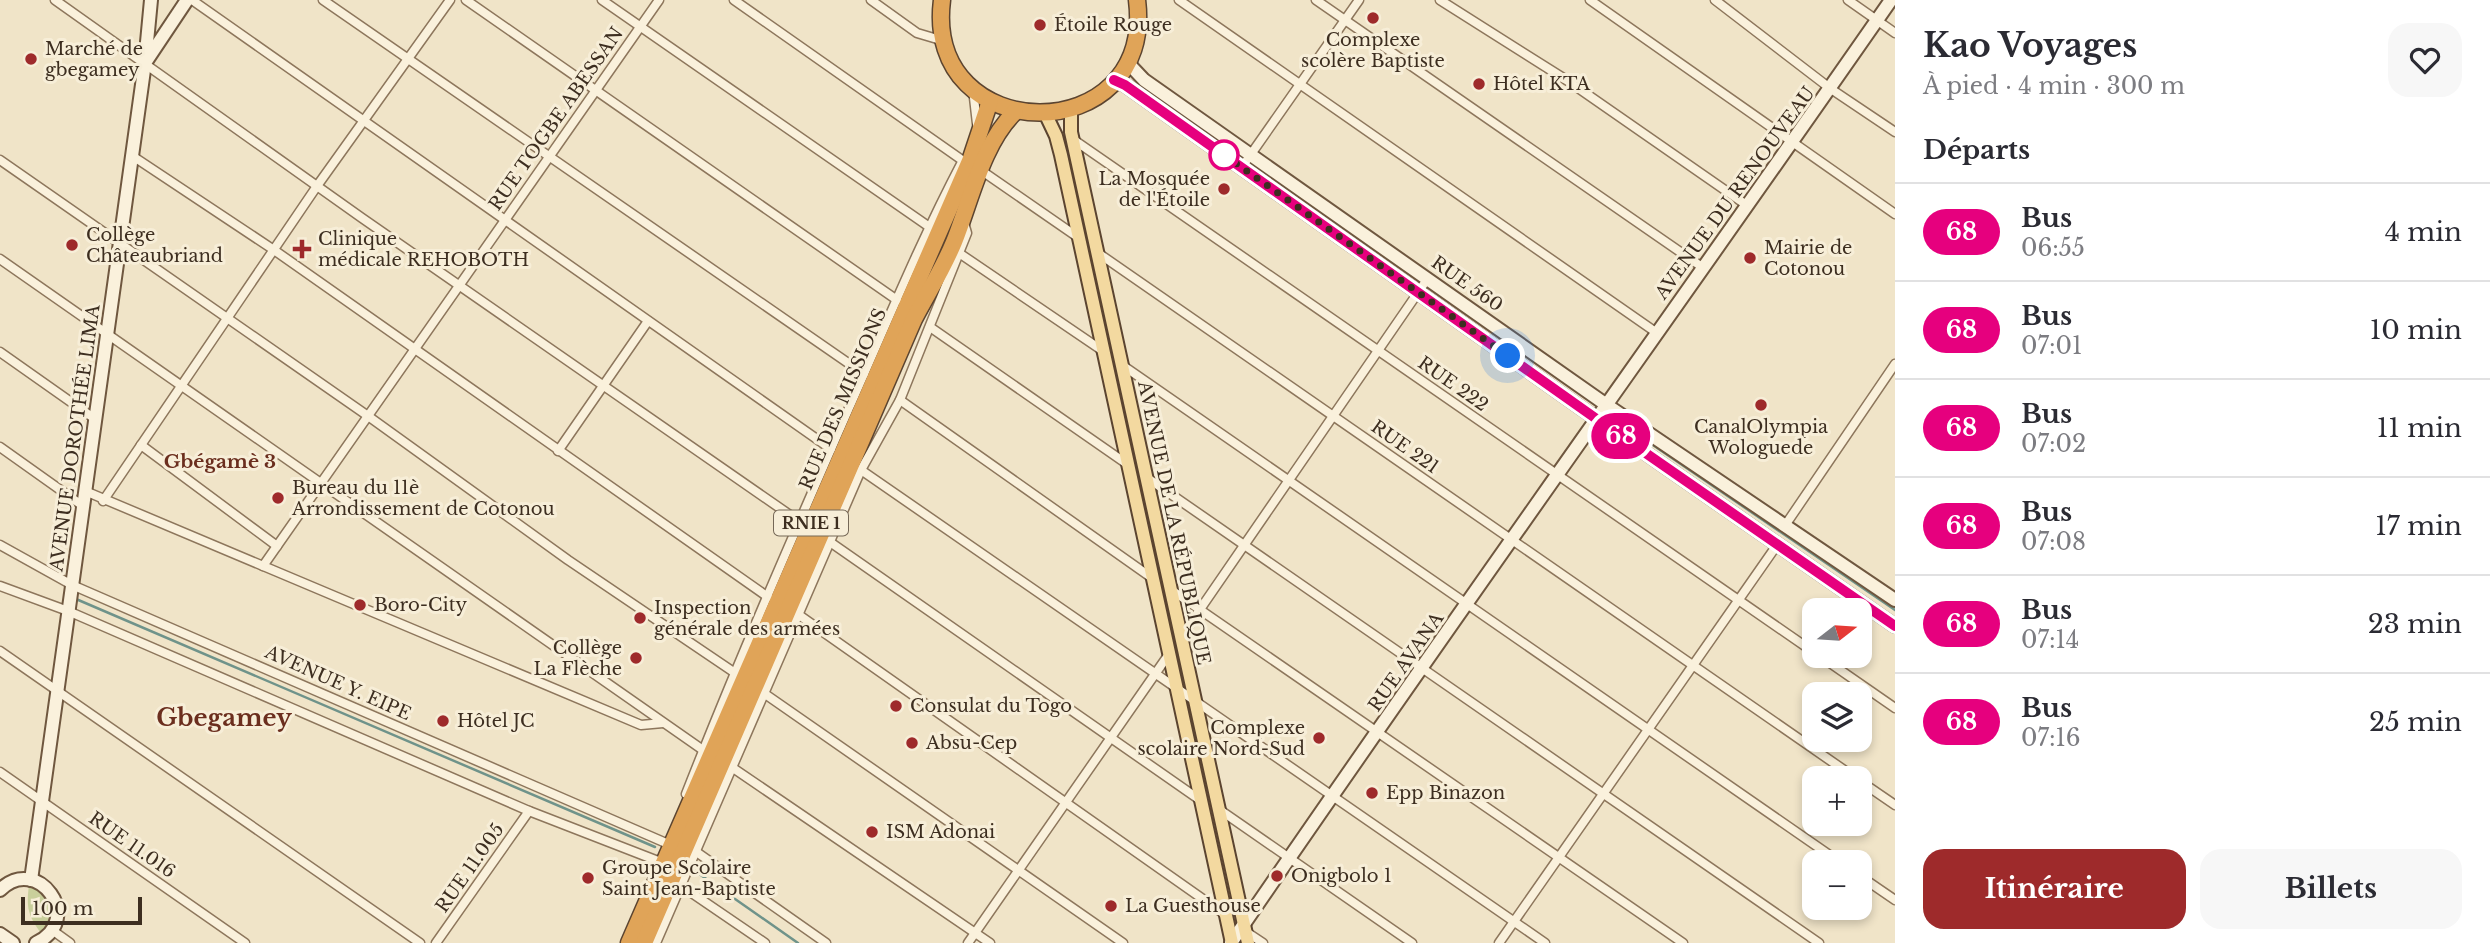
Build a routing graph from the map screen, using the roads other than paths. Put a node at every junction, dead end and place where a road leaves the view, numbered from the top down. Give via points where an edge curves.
1 (55, 0) edge
2 (150, 0) edge
3 (189, 0) edge
4 (323, 0) edge
5 (450, 0) edge
6 (466, 0) edge
7 (602, 0) edge
8 (659, 0) edge
9 (734, 0) edge
10 (871, 0) edge
11 (942, 0) edge
12 (1137, 0) edge
13 (1179, 0) edge
14 (1316, 0) edge
15 (1359, 0) edge
16 (1440, 0) edge
17 (1590, 0) edge
18 (1715, 0) edge
19 (1848, 0) edge
20 (1891, 0) edge
21 (1343, 19) junction
22 (1877, 20) junction
23 (640, 26) junction
24 (1895, 33) edge
25 (944, 41) junction
26 (407, 59) junction
27 (1127, 62) junction
28 (145, 63) junction
29 (1114, 80) junction
30 (1298, 85) junction
31 (973, 89) junction
32 (1831, 89) junction
33 (596, 90) junction
34 (990, 102) junction
35 (1071, 110) junction
36 (1015, 112) junction
37 (1046, 114) junction
38 (363, 120) junction
39 (1895, 132) edge
40 (1073, 140) junction
41 (1792, 143) junction
42 (1251, 153) junction
43 (131, 155) junction
44 (549, 157) junction
45 (0, 160) edge
46 (962, 160) junction
47 (1242, 167) junction
48 (982, 171) junction
49 (317, 186) junction
50 (1745, 204) junction
51 (1895, 214) edge
52 (963, 219) junction
53 (505, 220) junction
54 (928, 226) junction
55 (1079, 238) junction
56 (119, 242) junction
57 (274, 250) junction
58 (959, 253) junction
59 (1098, 253) junction
60 (0, 259) edge
61 (1702, 267) junction
62 (1428, 278) junction
63 (460, 284) junction
64 (1419, 291) junction
65 (897, 300) junction
66 (228, 320) junction
67 (648, 321) junction
68 (930, 327) junction
69 (1657, 333) junction
70 (106, 334) junction
71 (414, 350) junction
72 (1103, 351) junction
73 (1378, 351) junction
74 (0, 352) edge
75 (1895, 364) edge
76 (1122, 365) junction
77 (864, 373) junction
78 (604, 385) junction
79 (181, 387) junction
80 (900, 400) junction
81 (1608, 406) junction
82 (368, 416) junction
83 (1333, 416) junction
84 (94, 419) junction
85 (1598, 420) junction
86 (141, 445) junction
87 (0, 447) edge
88 (831, 449) junction
89 (558, 451) junction
90 (1127, 464) junction
91 (861, 470) junction
92 (1559, 476) junction
93 (1146, 477) junction
94 (1289, 481) junction
95 (320, 484) junction
96 (85, 491) junction
97 (103, 501) junction
98 (83, 506) junction
99 (800, 522) junction
100 (1784, 527) junction
101 (1513, 541) junction
102 (830, 542) junction
103 (0, 545) edge
104 (1244, 545) junction
105 (1777, 545) junction
106 (277, 546) junction
107 (264, 566) junction
108 (1155, 579) junction
109 (72, 585) junction
110 (0, 586) edge
111 (1170, 589) junction
112 (768, 597) junction
113 (1895, 600) edge
114 (1740, 601) junction
115 (1468, 605) junction
116 (1200, 610) junction
117 (68, 611) junction
118 (799, 615) junction
119 (1895, 626) edge
120 (1181, 638) junction
121 (1802, 644) edge
122 (0, 651) edge
123 (1171, 652) junction
124 (1694, 667) junction
125 (1837, 668) edge
126 (1423, 669) junction
127 (1156, 673) junction
128 (750, 682) junction
129 (1179, 690) junction
130 (57, 692) junction
131 (1195, 701) junction
132 (1895, 708) edge
133 (663, 723) junction
134 (1648, 729) junction
135 (1379, 732) junction
136 (1111, 738) junction
137 (703, 750) junction
138 (1838, 766) edge
139 (733, 768) junction
140 (0, 772) edge
141 (1872, 789) edge
142 (1604, 794) junction
143 (1334, 797) junction
144 (1200, 800) junction
145 (42, 802) junction
146 (1065, 804) junction
147 (1895, 805) edge
148 (1217, 808) junction
149 (529, 811) junction
150 (666, 844) junction
151 (1823, 850) edge
152 (695, 851) junction
153 (1559, 858) junction
154 (1290, 859) junction
155 (658, 861) junction
156 (1018, 870) junction
157 (31, 880) junction
158 (1872, 884) edge
159 (680, 885) junction
160 (0, 890) edge
161 (1895, 900) edge
162 (1227, 916) junction
163 (1514, 921) junction
164 (52, 930) junction
165 (975, 932) junction
166 (1246, 933) edge
167 (0, 934) edge
168 (13, 943) edge
169 (36, 943) edge
170 (70, 943) edge
171 (245, 943) edge
172 (420, 943) edge
173 (436, 943) edge
174 (622, 943) edge
175 (629, 943) edge
176 (644, 943) edge
177 (656, 943) edge
178 (765, 943) edge
179 (826, 943) edge
180 (968, 943) edge
181 (990, 943) edge
182 (1123, 943) edge
183 (1232, 943) edge
184 (1263, 943) edge
185 (1412, 943) edge
186 (1499, 943) edge
187 (1545, 943) edge
188 (1683, 943) edge
189 (1819, 943) edge

1 - 28 street
2 - 28 main road, AVENUE DOROTHÉE LIMA
3 - 28 main road
3 - 38 street
4 - 26 street
5 - 26 street
6 - 33 street
7 - 23 street
8 - 23 street, RUE TOGBE ABESSAN
9 - 46 street
10 - 25 street via 917,33
11 - 25 highway
12 - 27 highway via 1137,33
13 - 30 street
14 - 21 street
15 - 21 street
16 - 50 street via 1568,81
17 - 41 street
18 - 32 street
19 - 22 street
20 - 22 main road, AVENUE DU RENOUVEAU
21 - 30 street
21 - 61 street
22 - 24 street
22 - 32 main road, AVENUE DU RENOUVEAU
23 - 33 street, RUE TOGBE ABESSAN
23 - 54 street
25 - 31 highway via 953,63
26 - 38 street
26 - 44 street
27 - 29 highway
27 - 42 main road, RUE 560 via 1144,80
28 - 43 main road, AVENUE DOROTHÉE LIMA
28 - 49 street
29 - 35 highway via 1093,99
29 - 47 main road, RUE 560
30 - 42 street
30 - 69 street
31 - 34 highway
31 - 46 street via 977,121
32 - 39 street
32 - 41 main road, AVENUE DU RENOUVEAU
33 - 44 street, RUE TOGBE ABESSAN
33 - 65 street
34 - 36 highway
34 - 128 highway, RUE DES MISSIONS / RNIE 1 via 970,161
35 - 37 highway
35 - 40 main road, AVENUE DE LA RÉPUBLIQUE
36 - 37 highway
36 - 48 highway, RUE DES MISSIONS / RNIE 1 via 999,133
37 - 55 main road, AVENUE DE LA RÉPUBLIQUE via 1056,136
38 - 49 street
38 - 53 street
40 - 59 main road, AVENUE DE LA RÉPUBLIQUE
40 - 73 street, RUE 222
41 - 50 main road, AVENUE DU RENOUVEAU
41 - 51 street
42 - 47 street
42 - 62 main road, RUE 560
43 - 56 main road, AVENUE DOROTHÉE LIMA
43 - 57 street
44 - 53 street, RUE TOGBE ABESSAN
44 - 77 street
45 - 56 street
46 - 54 street
47 - 64 main road, RUE 560
48 - 52 highway, RUE DES MISSIONS / RNIE 1
48 - 55 street
49 - 57 street
49 - 63 street
50 - 61 main road, AVENUE DU RENOUVEAU
52 - 58 street via 968,230
52 - 128 highway, RUE DES MISSIONS / RNIE 1
53 - 63 street, RUE TOGBE ABESSAN
53 - 67 street
54 - 65 street
55 - 72 main road, AVENUE DE LA RÉPUBLIQUE
56 - 66 street
56 - 70 main road, AVENUE DOROTHÉE LIMA
57 - 66 street
57 - 71 street
58 - 68 street
58 - 72 street
59 - 76 main road, AVENUE DE LA RÉPUBLIQUE
59 - 83 street, RUE 221
60 - 70 street
61 - 69 main road, AVENUE DU RENOUVEAU
62 - 64 street
62 - 81 main road, RUE 560
63 - 71 street, RUE TOGBE ABESSAN
63 - 78 street
64 - 73 street
64 - 85 main road, RUE 560
65 - 77 street
66 - 79 street
66 - 82 street
67 - 78 street
67 - 88 street
68 - 80 street
68 - 90 street
69 - 81 main road, AVENUE DU RENOUVEAU
70 - 79 street
70 - 84 main road, AVENUE DOROTHÉE LIMA
71 - 82 street, RUE TOGBE ABESSAN
71 - 89 street
72 - 90 main road, AVENUE DE LA RÉPUBLIQUE
73 - 83 street
73 - 92 street, RUE 222
74 - 84 street
75 - 100 street
76 - 93 main road, AVENUE DE LA RÉPUBLIQUE
76 - 94 street
77 - 88 street
78 - 89 street
78 - 99 street
79 - 86 street
79 - 95 street
80 - 91 street
80 - 108 street
81 - 85 main road, AVENUE DU RENOUVEAU
81 - 100 main road, RUE 560
82 - 95 street, RUE TOGBE ABESSAN
82 - 128 street via 568,560
83 - 94 street
83 - 101 street, RUE 221
84 - 96 main road, AVENUE DOROTHÉE LIMA
85 - 92 main road, RUE AVANA
85 - 105 main road, RUE 560
86 - 97 street
86 - 106 street
87 - 98 street
88 - 99 street
89 - 112 street
90 - 108 main road, AVENUE DE LA RÉPUBLIQUE
91 - 102 street
91 - 127 street
92 - 101 main road, RUE AVANA
92 - 114 street, RUE 222
93 - 104 street
93 - 111 main road, AVENUE DE LA RÉPUBLIQUE
94 - 104 street
94 - 115 street
95 - 106 street, RUE TOGBE ABESSAN
95 - 133 street
96 - 97 street
96 - 98 main road, AVENUE DOROTHÉE LIMA
97 - 107 street
98 - 109 main road, AVENUE DOROTHÉE LIMA
99 - 112 street
100 - 113 main road, RUE 560
101 - 115 main road, RUE AVANA
101 - 124 street, RUE 221
102 - 118 street
102 - 136 street
103 - 109 street, AVENUE Y. EIPE
104 - 116 street
104 - 126 street
105 - 114 street
105 - 119 main road, RUE 560
106 - 107 street, RUE TOGBE ABESSAN
107 - 133 street via 641,725
108 - 123 main road, AVENUE DE LA RÉPUBLIQUE
109 - 117 main road, AVENUE DOROTHÉE LIMA
109 - 150 street, AVENUE Y. EIPE
110 - 117 street
111 - 116 street
111 - 120 main road, AVENUE DE LA RÉPUBLIQUE
112 - 128 street
114 - 121 street, RUE 222
114 - 124 street
115 - 126 main road, RUE AVANA
115 - 134 street
116 - 120 street
116 - 135 street
117 - 130 main road, AVENUE DOROTHÉE LIMA
117 - 149 street
118 - 128 street
118 - 146 street
120 - 131 main road, AVENUE DE LA RÉPUBLIQUE
122 - 130 street
123 - 127 street
123 - 129 main road, AVENUE DE LA RÉPUBLIQUE
124 - 134 street
124 - 138 street, RUE 221
125 - 132 street
126 - 135 main road, RUE AVANA
126 - 142 street
127 - 129 street
127 - 136 street
128 - 137 street
128 - 139 street
128 - 156 street
128 - 175 highway, RUE DES MISSIONS / RNIE 1
128 - 176 highway, RUE DES MISSIONS / RNIE 1
129 - 131 street
129 - 144 main road, AVENUE DE LA RÉPUBLIQUE
130 - 145 main road, AVENUE DOROTHÉE LIMA
130 - 172 street
131 - 143 street
131 - 148 main road, AVENUE DE LA RÉPUBLIQUE
133 - 137 street
134 - 142 street
134 - 151 street
135 - 143 main road, RUE AVANA
135 - 153 street
136 - 144 street
136 - 146 street
137 - 150 street
139 - 152 street
139 - 165 street
140 - 145 street, RUE 11.016
141 - 147 street, RUE 221
142 - 153 street
142 - 189 street
143 - 154 main road, RUE AVANA
143 - 163 street
144 - 162 main road, AVENUE DE LA RÉPUBLIQUE
145 - 157 main road, AVENUE DOROTHÉE LIMA
145 - 171 street, RUE 11.016
146 - 156 street
146 - 162 street
148 - 154 street
148 - 166 main road, AVENUE DE LA RÉPUBLIQUE
149 - 155 street
149 - 173 street, RUE 11.005
150 - 155 street
152 - 159 street
152 - 179 street
153 - 163 street
153 - 188 street
154 - 166 main road, RUE AVANA
154 - 185 street
155 - 174 street
156 - 165 street
156 - 182 street
157 - 160 main road via 15,881
157 - 164 main road via 47,888 56,903
158 - 161 street
159 - 177 street
159 - 178 street
162 - 183 main road, AVENUE DE LA RÉPUBLIQUE
163 - 186 street
163 - 187 street
164 - 169 main road
164 - 170 street
165 - 180 street
165 - 181 street
166 - 183 main road, RUE AVANA
166 - 184 street
167 - 168 main road

